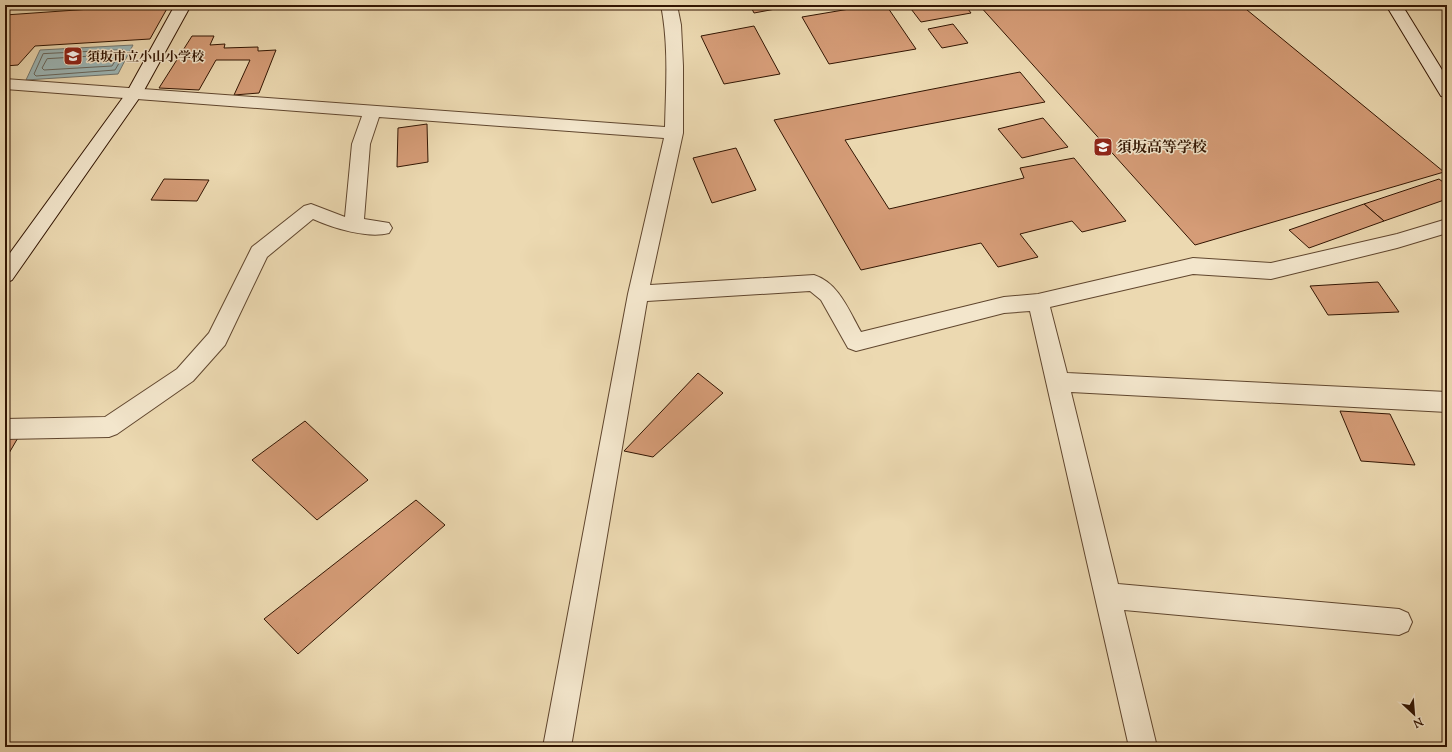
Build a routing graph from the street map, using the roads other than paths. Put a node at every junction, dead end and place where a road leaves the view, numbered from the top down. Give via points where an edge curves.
1 (183, 5) edge
2 (669, 5) edge
3 (1394, 5) edge
4 (5, 84) edge
5 (1447, 92) edge
6 (134, 94) junction
7 (372, 111) junction
8 (674, 133) junction
9 (354, 224) junction
10 (1447, 226) edge
11 (382, 228) dead end
12 (5, 275) edge
13 (638, 294) junction
14 (1038, 302) junction
15 (1058, 382) junction
16 (1447, 402) edge
17 (5, 429) edge
18 (1108, 596) junction
19 (1399, 622) dead end
20 (557, 747) edge
21 (1143, 747) edge

1 - 6 street
2 - 8 street via 673,25 675,66
3 - 5 street
4 - 6 street
6 - 7 street
6 - 12 street
7 - 8 street
7 - 9 street via 361,144
8 - 13 street
9 - 11 street
9 - 17 street via 340,223 311,211 260,252 217,339 185,375 109,427
10 - 14 street via 1397,241 1271,271 1193,266
13 - 14 street via 814,282 828,294 856,342 1004,305
13 - 20 street
14 - 15 street
15 - 16 street
15 - 18 street
18 - 19 street
18 - 21 street

